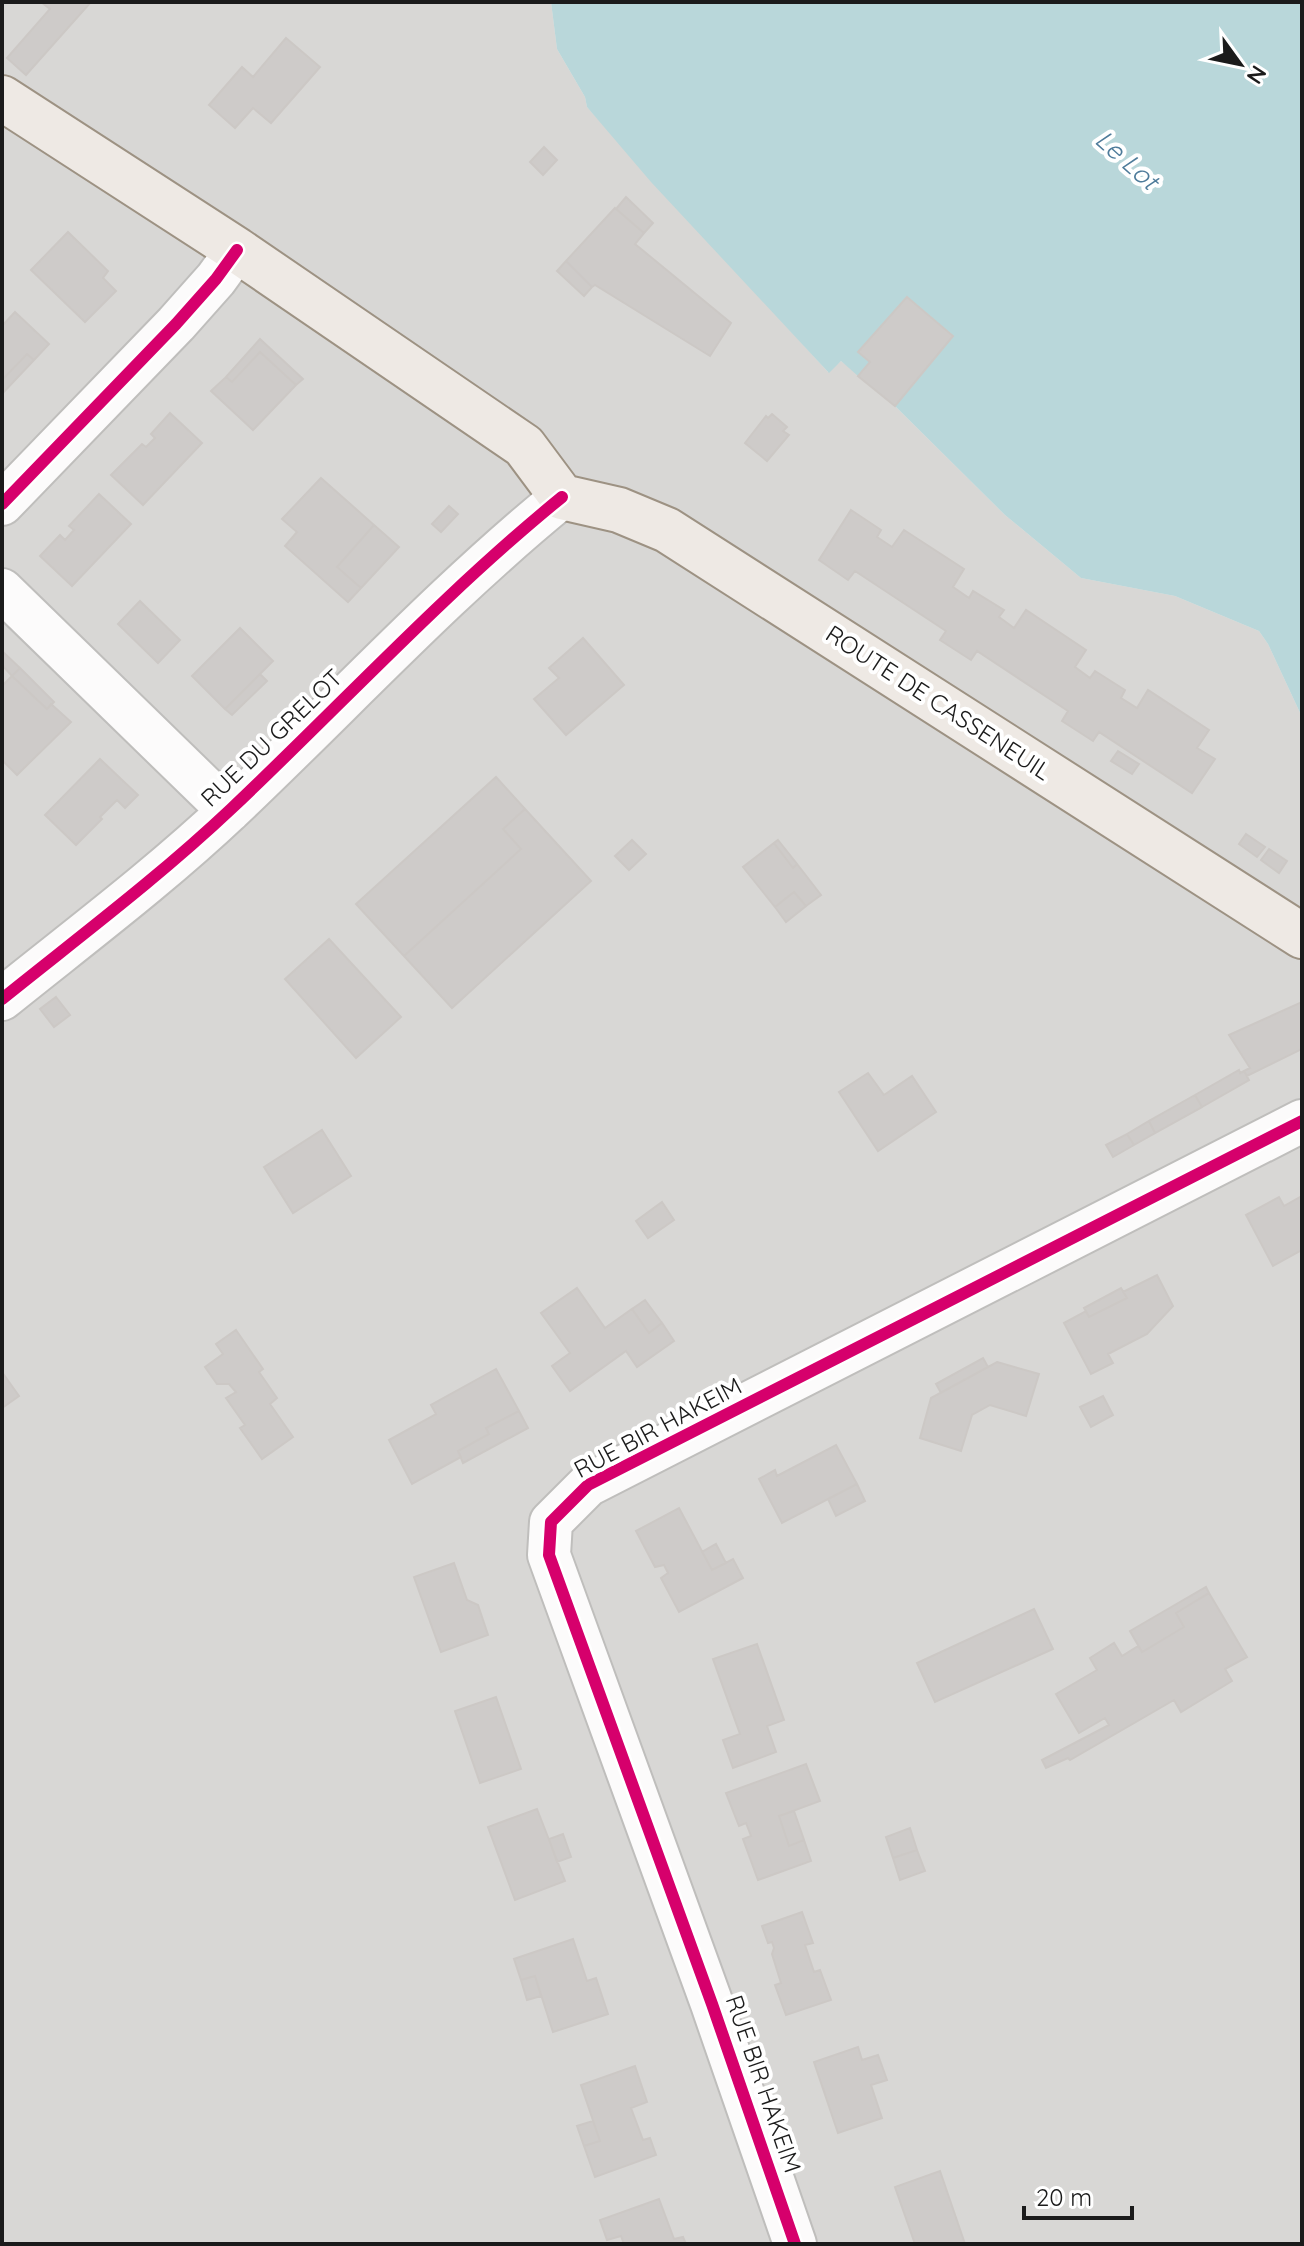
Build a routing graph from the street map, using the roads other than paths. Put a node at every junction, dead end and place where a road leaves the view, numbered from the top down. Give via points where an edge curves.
1 (2, 98) edge
2 (237, 250) junction
3 (562, 497) junction
4 (2, 504) edge
5 (2, 590) edge
6 (229, 811) junction
7 (1302, 936) edge
8 (2, 999) edge
9 (1302, 1121) edge
10 (795, 2244) edge

1 - 2 main road
2 - 3 main road via 524,446
2 - 4 street via 176,324
3 - 6 street, RUE DU GRELOT via 507,541
3 - 7 main road, ROUTE DE CASSENEUIL via 619,510 667,530
5 - 6 street
6 - 8 street, RUE DU GRELOT
9 - 10 street, RUE BIR HAKEIM via 588,1485 551,1522 549,1555

